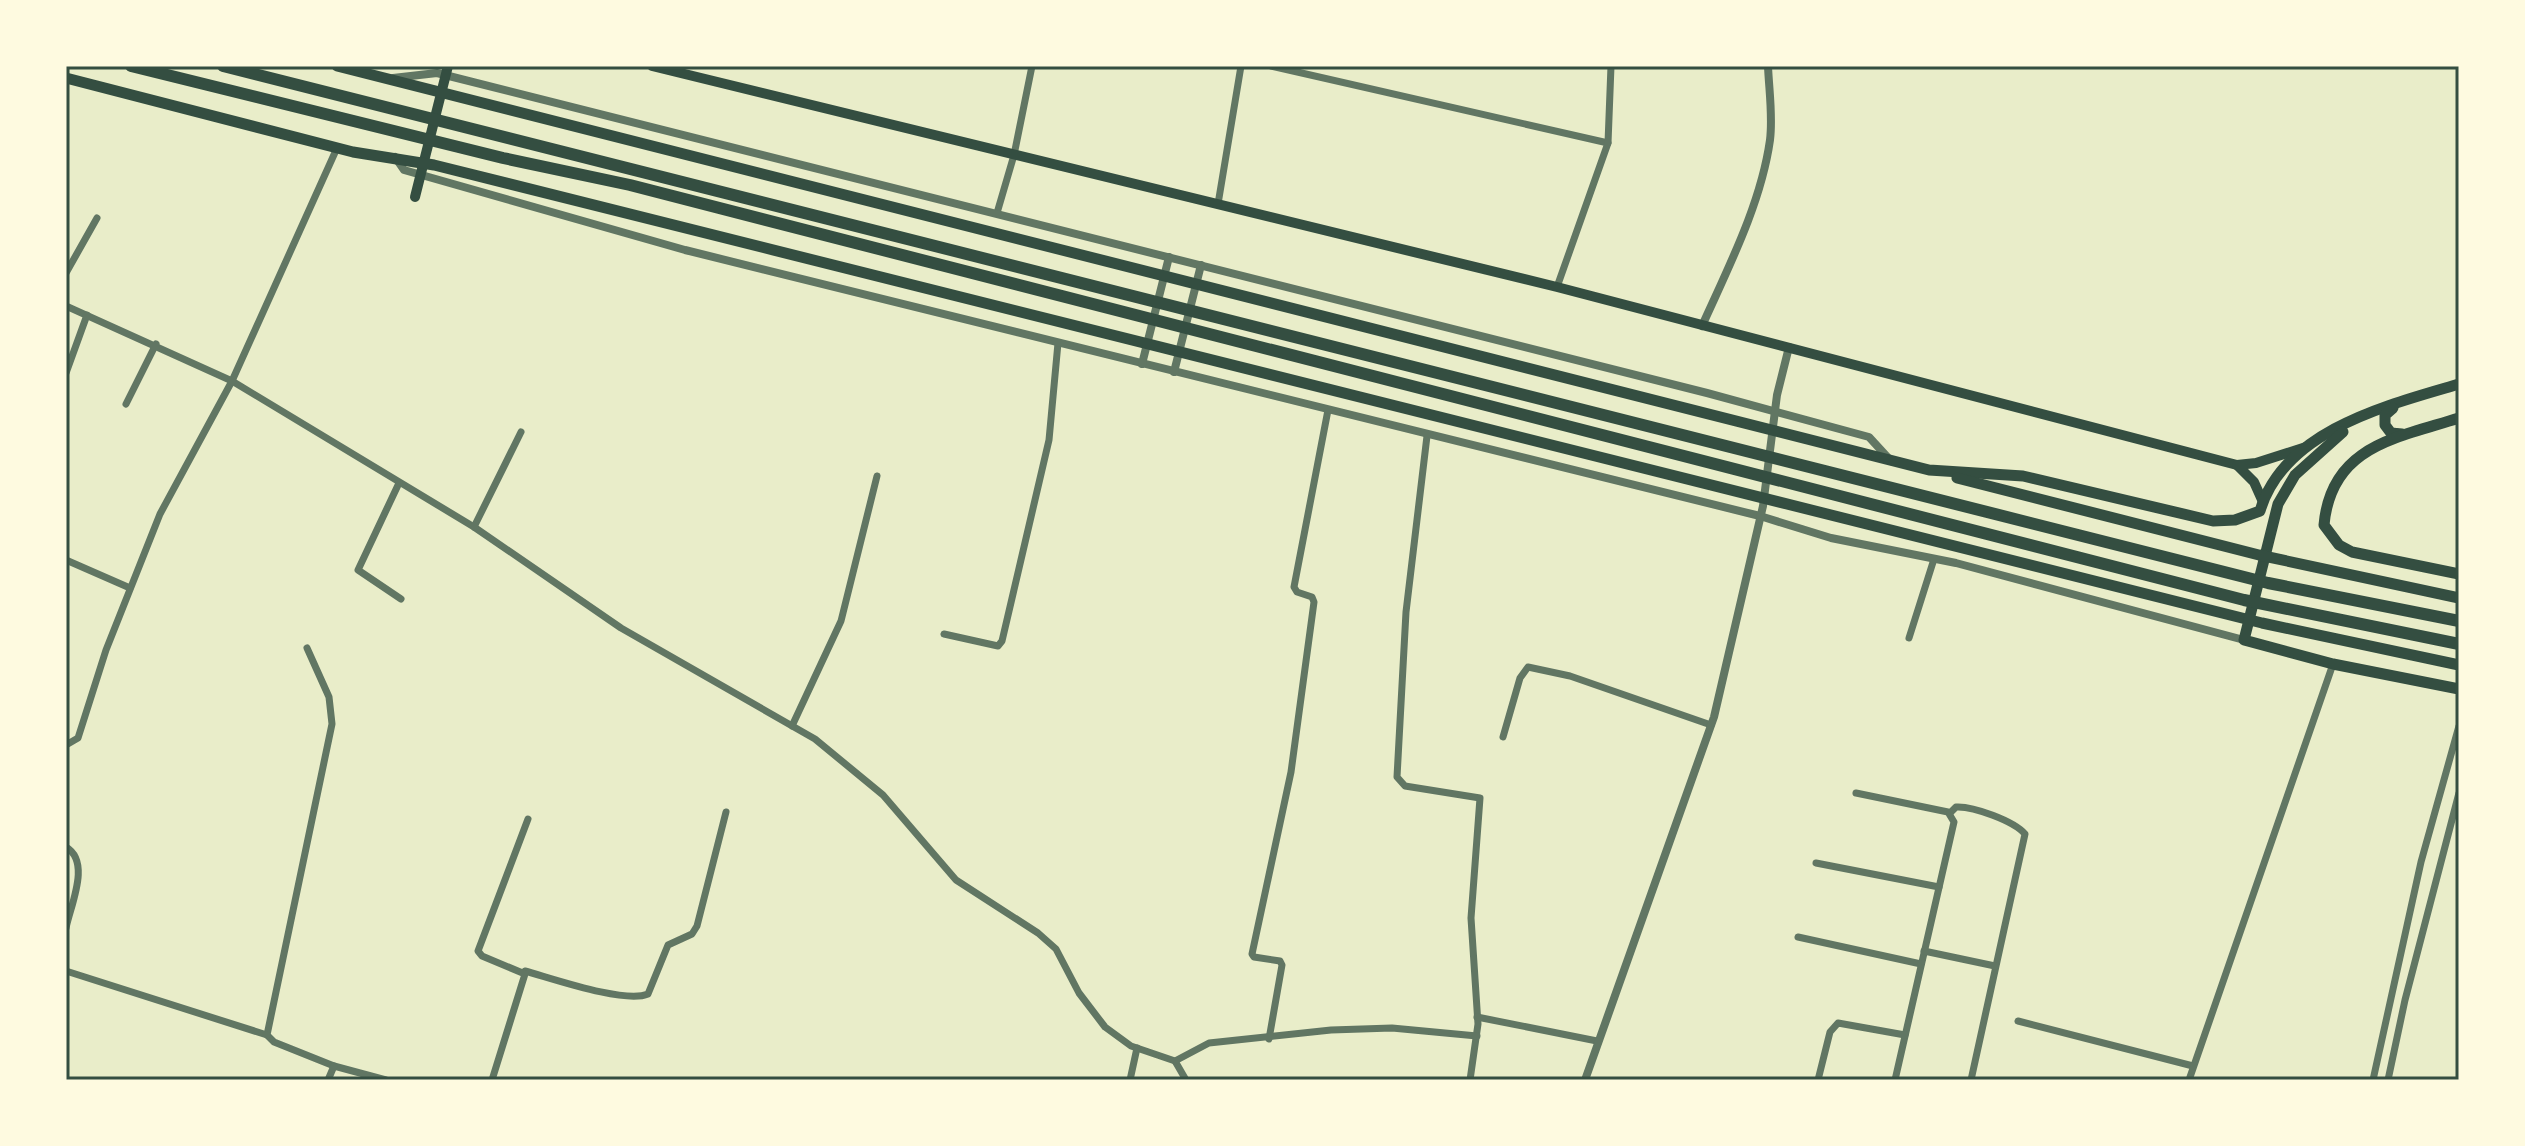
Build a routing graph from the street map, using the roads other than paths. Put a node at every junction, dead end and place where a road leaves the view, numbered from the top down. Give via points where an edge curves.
1 (131, 66) edge
2 (223, 66) edge
3 (337, 66) edge
4 (448, 66) edge
5 (652, 66) edge
6 (1032, 66) edge
7 (1241, 66) edge
8 (1271, 66) edge
9 (1611, 66) edge
10 (1768, 66) edge
11 (66, 78) edge
12 (388, 79) junction
13 (1608, 143) junction
14 (337, 148) junction
15 (1014, 155) junction
16 (394, 156) junction
17 (415, 197) dead end
18 (1218, 204) junction
19 (997, 213) junction
20 (97, 218) dead end
21 (1169, 257) junction
22 (1201, 265) junction
23 (66, 273) edge
24 (1557, 287) junction
25 (66, 306) edge
26 (87, 315) junction
27 (1702, 326) junction
28 (1058, 343) junction
29 (156, 344) junction
30 (1789, 347) junction
31 (1142, 364) junction
32 (1174, 372) junction
33 (66, 373) edge
34 (232, 381) junction
35 (2459, 384) edge
36 (2407, 399) junction
37 (126, 404) dead end
38 (1328, 410) junction
39 (2459, 418) edge
40 (521, 432) dead end
41 (2415, 432) junction
42 (1427, 436) junction
43 (2309, 452) junction
44 (1891, 461) junction
45 (2237, 465) junction
46 (1929, 470) junction
47 (877, 476) dead end
48 (399, 483) junction
49 (2261, 506) junction
50 (1760, 516) junction
51 (474, 527) junction
52 (1934, 559) junction
53 (66, 560) edge
54 (2459, 574) edge
55 (130, 588) junction
56 (2459, 598) edge
57 (401, 599) dead end
58 (2459, 621) edge
59 (944, 634) dead end
60 (1909, 638) dead end
61 (2244, 640) junction
62 (2459, 644) edge
63 (307, 648) dead end
64 (2333, 664) junction
65 (2459, 665) edge
66 (2459, 689) edge
67 (1711, 725) junction
68 (792, 726) junction
69 (2459, 726) edge
70 (1503, 737) dead end
71 (66, 745) edge
72 (1856, 793) dead end
73 (2459, 793) edge
74 (726, 812) dead end
75 (1950, 813) junction
76 (2434, 815) junction
77 (528, 819) dead end
78 (2452, 820) junction
79 (66, 847) edge
80 (1816, 863) dead end
81 (1939, 887) junction
82 (66, 928) edge
83 (1798, 937) dead end
84 (1924, 951) junction
85 (1921, 964) junction
86 (1995, 966) junction
87 (66, 971) edge
88 (525, 971) junction
89 (1477, 1017) junction
90 (2018, 1021) dead end
91 (267, 1035) junction
92 (1905, 1035) junction
93 (1477, 1036) junction
94 (1269, 1039) junction
95 (1597, 1041) junction
96 (1137, 1048) junction
97 (1175, 1061) junction
98 (334, 1066) junction
99 (2193, 1066) junction
100 (328, 1080) edge
101 (386, 1080) edge
102 (492, 1080) edge
103 (1130, 1080) edge
104 (1186, 1080) edge
105 (1470, 1080) edge
106 (1585, 1080) edge
107 (1820, 1080) edge
108 (1895, 1080) edge
109 (1971, 1080) edge
110 (2189, 1080) edge
111 (2373, 1080) edge
112 (2388, 1080) edge

1 - 62 highway via 630,185 2244,600
2 - 58 highway via 2249,579
3 - 12 highway
4 - 17 main road
5 - 15 main road
6 - 15 street
7 - 18 street
8 - 13 street
9 - 13 street
10 - 27 street via 1767,155 1741,236
11 - 14 highway
12 - 19 street via 437,73
12 - 44 highway
13 - 24 street
14 - 16 highway
14 - 34 street
15 - 18 main road
15 - 19 street
16 - 28 street via 404,170 429,178 685,250
16 - 65 highway via 2224,613
18 - 24 main road
19 - 21 street
20 - 23 street
21 - 22 street
21 - 31 street
22 - 32 street
22 - 44 street via 1869,437
24 - 27 main road
25 - 26 street
26 - 29 street
26 - 33 street
27 - 30 main road
28 - 31 street
28 - 59 street via 1049,440 1002,641 989,647
29 - 34 street
29 - 37 street
30 - 45 main road
30 - 50 street
31 - 32 street
32 - 38 street
34 - 48 street
34 - 55 street via 160,514
35 - 36 highway
36 - 41 highway via 2384,421 2391,433
36 - 43 highway via 2359,419
38 - 42 street
38 - 94 street via 1294,587 1314,602 1291,772 1252,954 1282,965
39 - 41 highway
40 - 51 street
41 - 54 highway via 2351,459 2326,504 2324,525 2352,552
42 - 50 street
42 - 89 street via 1406,612 1397,777 1405,786 1480,798 1471,918
43 - 45 main road
43 - 49 highway via 2276,475
43 - 61 highway via 2278,504
44 - 46 highway
45 - 49 main road via 2254,482
46 - 49 highway via 2023,476 2213,521 2235,520
46 - 56 highway via 2259,555
47 - 68 street via 841,621
48 - 51 street
48 - 57 street via 358,570
50 - 52 street via 1831,538
50 - 67 street
51 - 68 street via 621,628
52 - 60 street
52 - 61 street
53 - 55 street
55 - 71 street via 78,738
61 - 64 highway
63 - 91 street via 329,697 332,724
64 - 66 highway
64 - 99 street
67 - 70 street via 1570,676 1528,667
67 - 95 street
68 - 96 street via 883,795 956,880 1056,949 1095,1016
69 - 76 street
72 - 75 street
73 - 78 street
74 - 88 street via 697,926 668,945 648,994 615,993
75 - 81 street via 1954,822
75 - 86 street via 1965,807 2025,834
76 - 78 street
76 - 111 street
77 - 88 street via 478,951
78 - 112 street
79 - 82 street via 80,866
80 - 81 street
81 - 84 street
83 - 85 street
84 - 85 street
84 - 86 street
85 - 92 street
86 - 109 street
87 - 91 street
88 - 102 street
89 - 93 street
89 - 95 street
90 - 99 street
91 - 98 street
92 - 107 street via 1838,1023 1830,1032
92 - 108 street
93 - 94 street via 1378,1028
93 - 105 street
94 - 97 street via 1209,1043
95 - 106 street
96 - 97 street
96 - 103 street
97 - 104 street
98 - 100 street
98 - 101 street
99 - 110 street

